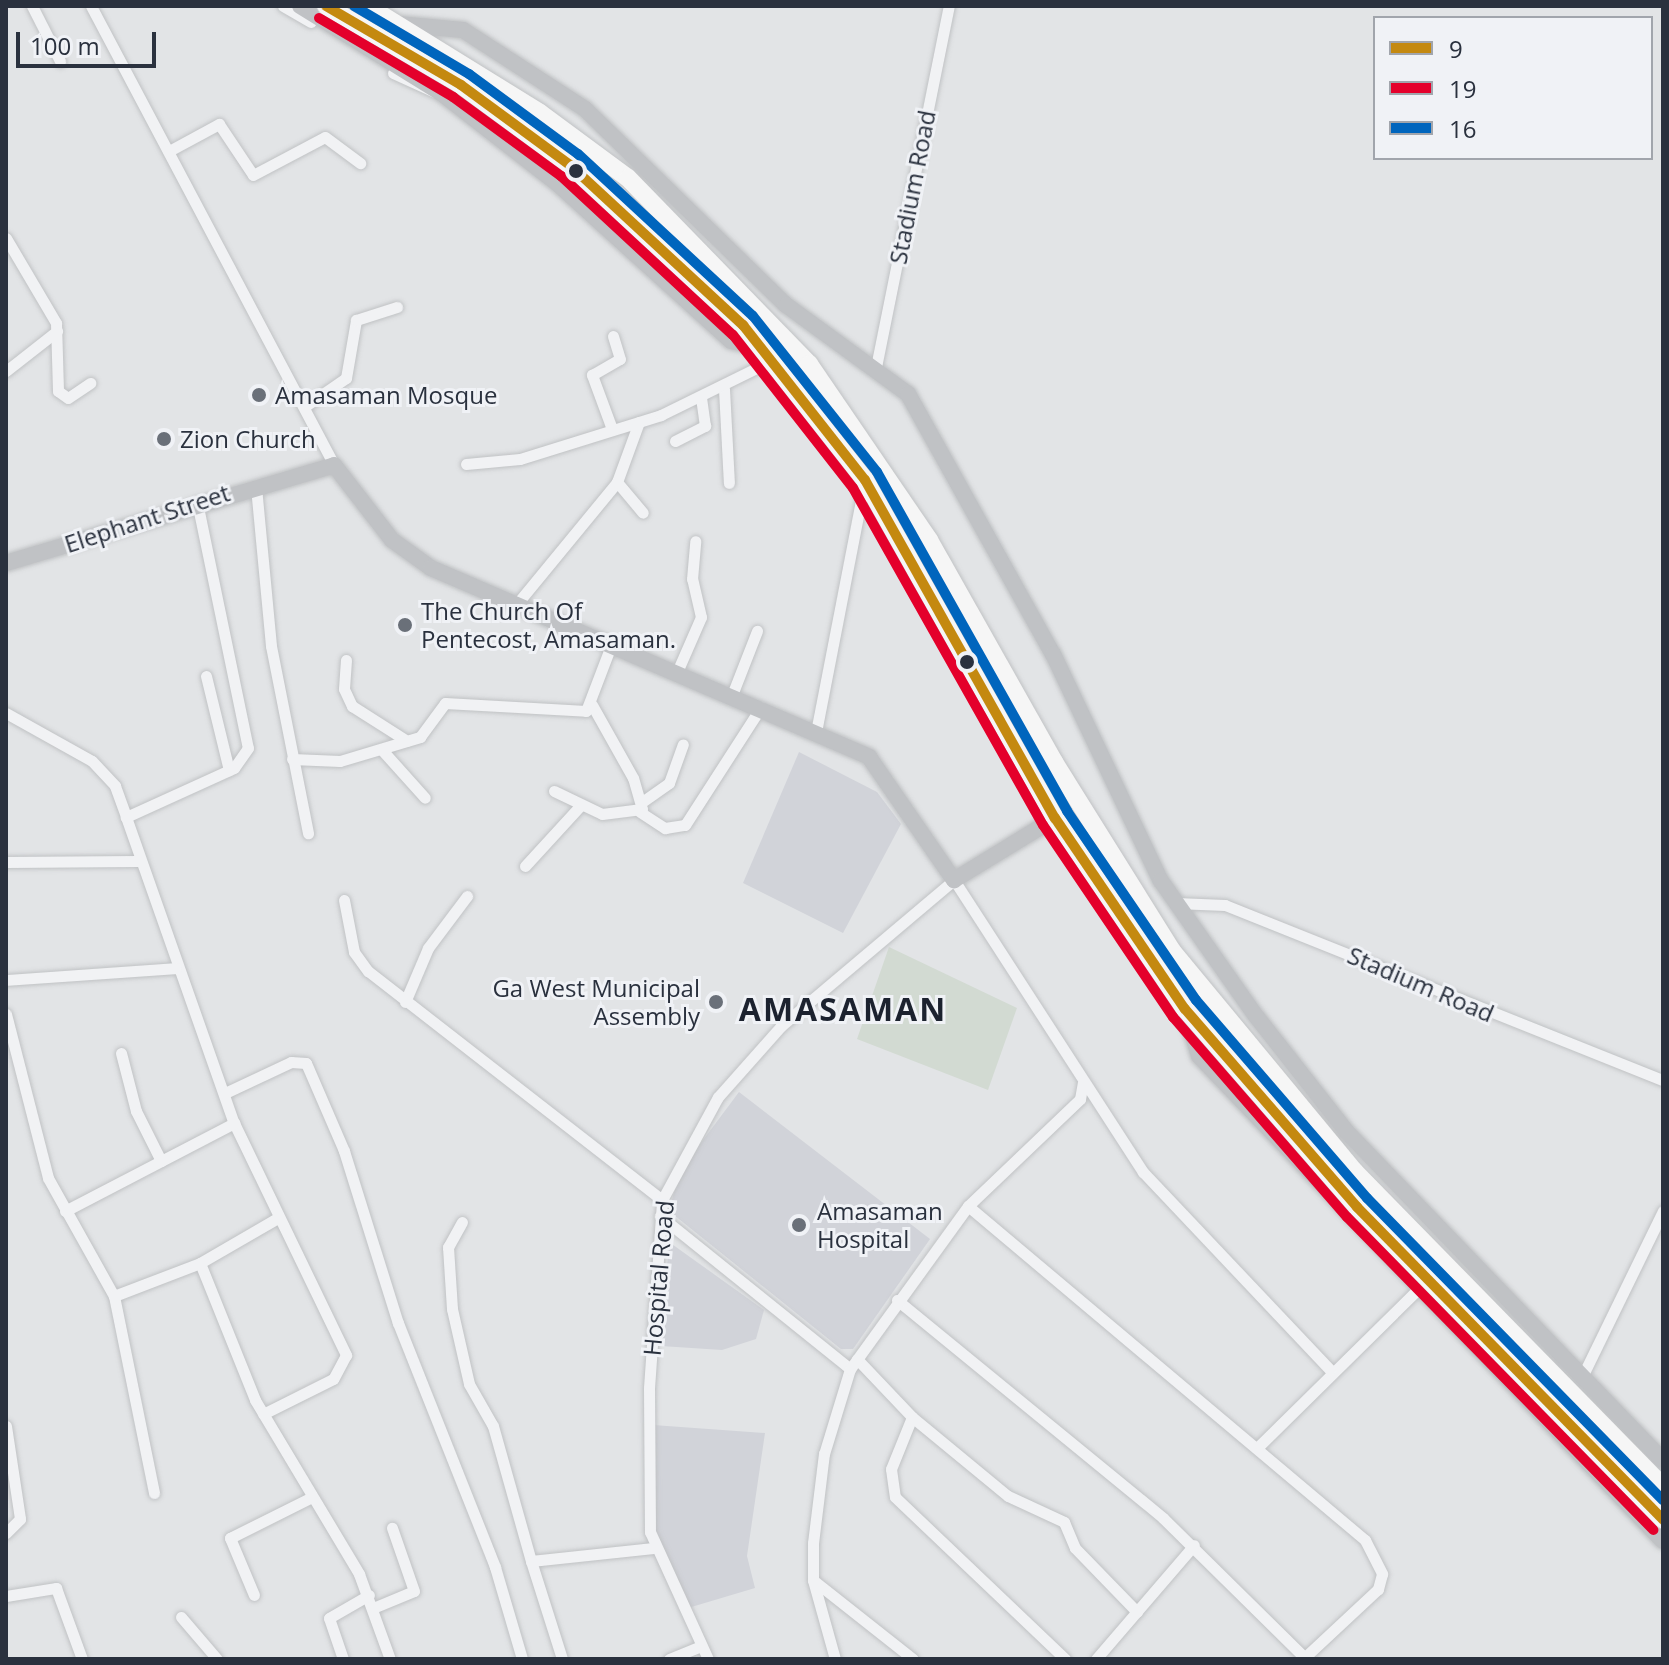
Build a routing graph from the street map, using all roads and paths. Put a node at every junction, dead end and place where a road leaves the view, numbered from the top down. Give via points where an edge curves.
1 (32, 6) edge
2 (91, 6) edge
3 (283, 6) edge
4 (300, 6) edge
5 (326, 6) edge
6 (949, 6) edge
7 (374, 8) edge
8 (398, 24) junction
9 (60, 61) dead end
10 (441, 93) junction
11 (169, 151) junction
12 (360, 163) dead end
13 (6, 238) edge
14 (16, 249) junction
15 (6, 258) edge
16 (397, 307) dead end
17 (57, 331) junction
18 (613, 336) dead end
19 (768, 354) junction
20 (876, 367) junction
21 (6, 371) edge
22 (90, 383) dead end
23 (724, 389) junction
24 (701, 398) junction
25 (304, 407) junction
26 (639, 422) junction
27 (612, 429) junction
28 (675, 441) dead end
29 (466, 464) dead end
30 (334, 465) junction
31 (865, 480) junction
32 (617, 482) junction
33 (729, 483) dead end
34 (256, 487) junction
35 (197, 501) junction
36 (643, 513) dead end
37 (695, 541) dead end
38 (6, 563) edge
39 (516, 605) junction
40 (757, 631) dead end
41 (612, 643) junction
42 (346, 660) dead end
43 (677, 672) junction
44 (206, 676) dead end
45 (732, 695) junction
46 (592, 705) junction
47 (761, 707) junction
48 (6, 713) edge
49 (816, 732) junction
50 (407, 741) junction
51 (683, 744) dead end
52 (382, 750) junction
53 (292, 759) junction
54 (229, 770) junction
55 (554, 791) dead end
56 (425, 798) dead end
57 (579, 807) junction
58 (641, 807) junction
59 (126, 817) junction
60 (1055, 818) junction
61 (308, 833) dead end
62 (137, 861) junction
63 (6, 862) edge
64 (525, 866) dead end
65 (954, 880) junction
66 (467, 896) dead end
67 (344, 900) dead end
68 (1176, 903) junction
69 (176, 968) junction
70 (6, 980) edge
71 (405, 1002) junction
72 (1185, 1009) junction
73 (6, 1014) edge
74 (121, 1053) dead end
75 (1663, 1080) edge
76 (1083, 1082) junction
77 (225, 1093) junction
78 (234, 1123) junction
79 (161, 1161) junction
80 (662, 1200) junction
81 (968, 1206) junction
82 (65, 1211) junction
83 (1663, 1211) edge
84 (660, 1216) junction
85 (276, 1219) junction
86 (462, 1222) dead end
87 (1659, 1234) edge
88 (200, 1263) junction
89 (1420, 1287) junction
90 (114, 1296) junction
91 (897, 1300) junction
92 (853, 1364) junction
93 (1330, 1370) junction
94 (1582, 1377) junction
95 (263, 1414) junction
96 (912, 1417) junction
97 (6, 1427) edge
98 (1260, 1445) junction
99 (1663, 1460) edge
100 (1663, 1486) edge
101 (154, 1493) dead end
102 (312, 1497) junction
103 (1663, 1520) edge
104 (392, 1528) dead end
105 (6, 1533) edge
106 (1663, 1541) edge
107 (1194, 1545) junction
108 (653, 1548) junction
109 (531, 1561) junction
110 (813, 1580) junction
111 (254, 1595) dead end
112 (369, 1595) junction
113 (6, 1596) edge
114 (373, 1608) junction
115 (1137, 1612) junction
116 (181, 1617) dead end
117 (702, 1646) junction
118 (1304, 1658) edge
119 (82, 1659) edge
120 (217, 1659) edge
121 (343, 1659) edge
122 (390, 1659) edge
123 (522, 1659) edge
124 (562, 1659) edge
125 (669, 1659) edge
126 (708, 1659) edge
127 (835, 1659) edge
128 (913, 1659) edge
129 (1065, 1659) edge
130 (1096, 1659) edge

1 - 9 street
2 - 11 street
3 - 10 street via 420,90
4 - 10 main road
5 - 19 highway via 461,85 570,165 681,261
6 - 20 street, Stadium Road
7 - 8 highway
8 - 20 main road via 463,30 585,109 786,305
8 - 100 highway via 628,178 809,364 921,527 1115,866 1172,951 1323,1138
10 - 19 main road via 559,185 731,341
11 - 12 street via 219,124 253,175 325,137
11 - 25 street
13 - 14 street
14 - 15 street
14 - 17 street
16 - 25 street via 356,320 346,378
17 - 21 street
17 - 22 street via 58,391 68,398
18 - 27 street via 620,359 592,375
19 - 23 street
19 - 31 highway
20 - 68 main road via 908,394 970,504
23 - 24 street
23 - 33 street
24 - 26 street
24 - 28 street via 705,426
25 - 30 street
26 - 27 street
26 - 32 street
27 - 29 street via 520,459
30 - 34 main road, Elephant Street
30 - 39 main road via 408,555
31 - 49 street
31 - 60 highway
32 - 36 street
32 - 39 street
34 - 35 main road, Elephant Street
34 - 53 street via 271,646
35 - 38 main road, Elephant Street
35 - 54 street via 245,708 248,748
37 - 43 street via 692,579 701,617
39 - 41 main road
40 - 45 street
41 - 43 main road
41 - 46 street
42 - 50 street via 344,689 352,706
43 - 45 main road
44 - 54 street
45 - 47 main road
46 - 50 street via 579,713 445,703 420,737
46 - 58 street
47 - 49 main road
47 - 58 street via 685,825 665,828
48 - 59 street via 92,761 115,786
49 - 65 main road via 869,757
50 - 52 street
51 - 58 street via 669,783
52 - 53 street via 340,761
52 - 56 street
53 - 61 street
54 - 59 street
55 - 57 street
57 - 58 street
57 - 64 street
59 - 62 street
60 - 65 main road, Hospital Road
60 - 72 highway
62 - 63 street
62 - 69 street
65 - 76 street
65 - 80 street, Hospital Road via 781,1026 718,1097
66 - 71 street via 428,948
67 - 71 street via 360,963
68 - 75 street, Stadium Road via 1225,905
68 - 94 main road via 1347,1132
69 - 70 street
69 - 77 street
71 - 80 street
72 - 89 main road via 1199,1056
72 - 103 highway via 1346,1196
73 - 82 street via 30,1126
74 - 79 street via 136,1111
76 - 81 street via 1080,1099
76 - 93 street via 1197,1237
77 - 78 street
77 - 123 street via 291,1062 306,1063 349,1164 398,1323 490,1554
78 - 79 street
78 - 85 street
79 - 82 street
80 - 84 street, Hospital Road
81 - 91 street
81 - 98 street
82 - 90 street
83 - 87 street
84 - 92 street
84 - 108 street, Hospital Road via 647,1467
85 - 88 street
85 - 95 street via 346,1355 333,1379
86 - 109 street via 448,1247 452,1309 469,1384 493,1426
87 - 94 street
88 - 90 street
88 - 95 street
89 - 93 street
89 - 106 main road
90 - 101 street
91 - 92 street
91 - 107 street
92 - 96 street
92 - 110 street via 824,1454
93 - 98 street
94 - 99 main road
95 - 102 street
96 - 115 street via 1008,1496 1064,1522 1075,1548
96 - 129 street via 891,1469 895,1497
97 - 105 street via 20,1519
98 - 118 street via 1347,1520 1382,1574 1369,1602
102 - 111 street via 230,1538
102 - 112 street
104 - 114 street via 415,1587
107 - 115 street
107 - 118 street
108 - 109 street
108 - 117 street, Hospital Road
109 - 124 street
110 - 127 street
110 - 128 street
112 - 114 street
112 - 121 street via 329,1618
113 - 119 street via 56,1588
114 - 122 street
115 - 130 street
116 - 120 street
117 - 125 street
117 - 126 street, Hospital Road

